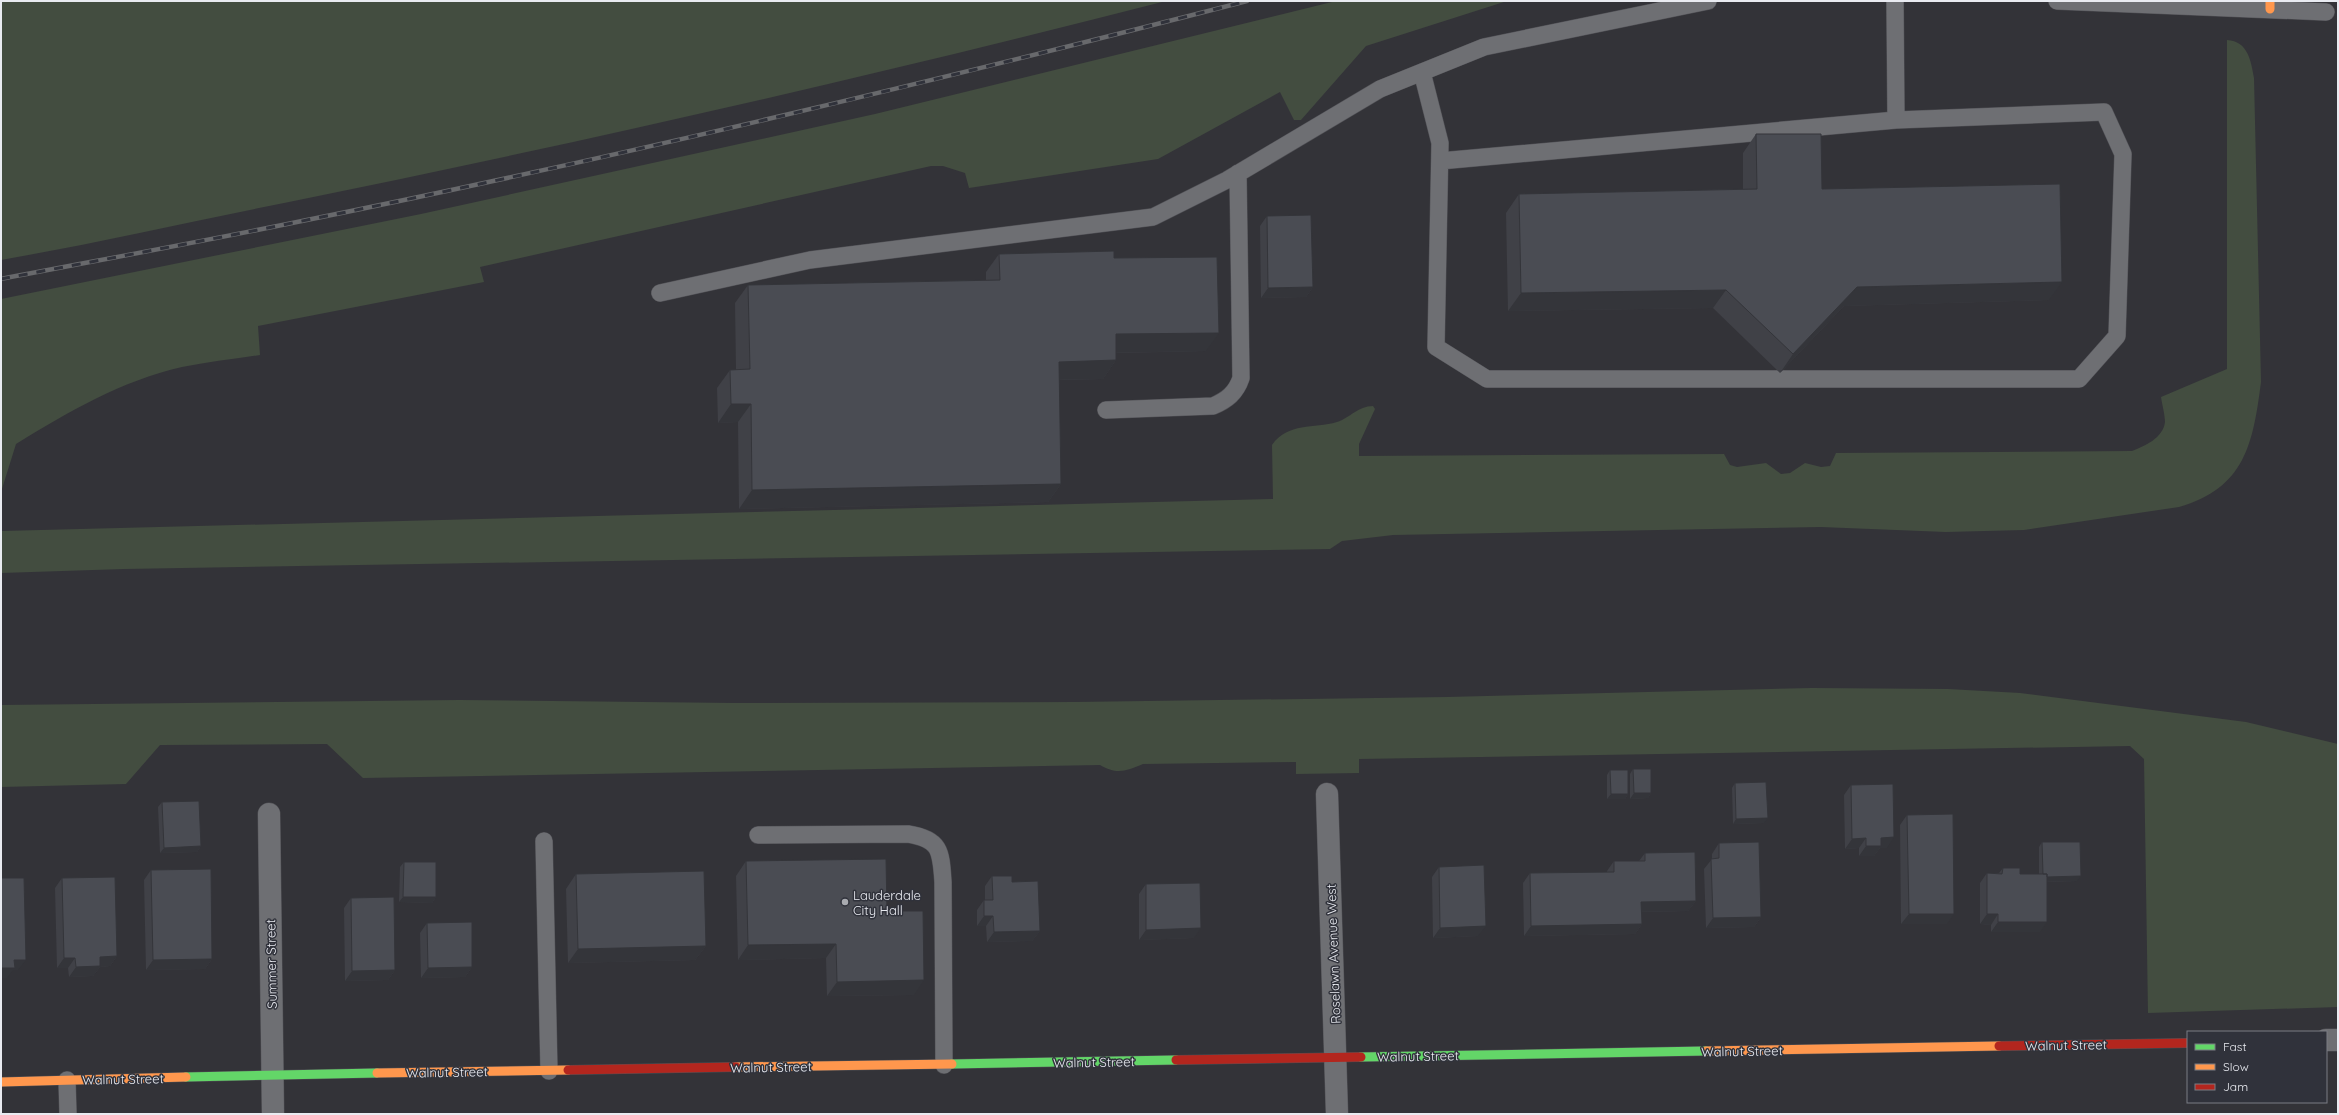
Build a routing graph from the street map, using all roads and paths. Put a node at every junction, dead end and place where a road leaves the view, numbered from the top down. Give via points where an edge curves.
1 (1708, 1) edge
2 (1895, 1) edge
3 (2057, 1) edge
4 (2270, 5) edge
5 (2326, 12) dead end
6 (1422, 72) junction
7 (1896, 120) junction
8 (1440, 161) junction
9 (1238, 173) junction
10 (660, 293) dead end
11 (1106, 410) dead end
12 (1327, 794) dead end
13 (268, 814) dead end
14 (758, 835) dead end
15 (544, 840) dead end
16 (2327, 1040) edge
17 (2338, 1040) edge
18 (2187, 1043) edge
19 (1336, 1058) junction
20 (944, 1065) junction
21 (549, 1071) junction
22 (272, 1075) junction
23 (67, 1080) junction
24 (1, 1082) edge
25 (68, 1114) edge
26 (273, 1114) edge
27 (1337, 1114) edge

1 - 6 lane via 1484,47
2 - 7 lane
3 - 4 lane
4 - 5 lane
6 - 8 lane via 1440,143
6 - 9 lane via 1380,89
7 - 8 lane
7 - 8 lane via 2104,112 2123,154 2117,336 2079,379 1487,379 1436,348
9 - 10 lane via 1153,217 810,260
9 - 11 lane via 1241,378 1238,386 1226,400 1213,406
12 - 19 street, Roselawn Avenue West
13 - 22 street, Summer Street
14 - 20 lane via 908,834 926,836 937,847 942,863 943,882
15 - 21 lane
16 - 17 street
18 - 19 street, Walnut Street
19 - 20 street, Walnut Street
19 - 27 street, Roselawn Avenue West
20 - 21 street, Walnut Street
21 - 22 street, Walnut Street
22 - 23 street, Walnut Street
22 - 26 street, Summer Street
23 - 24 street, Walnut Street
23 - 25 lane

